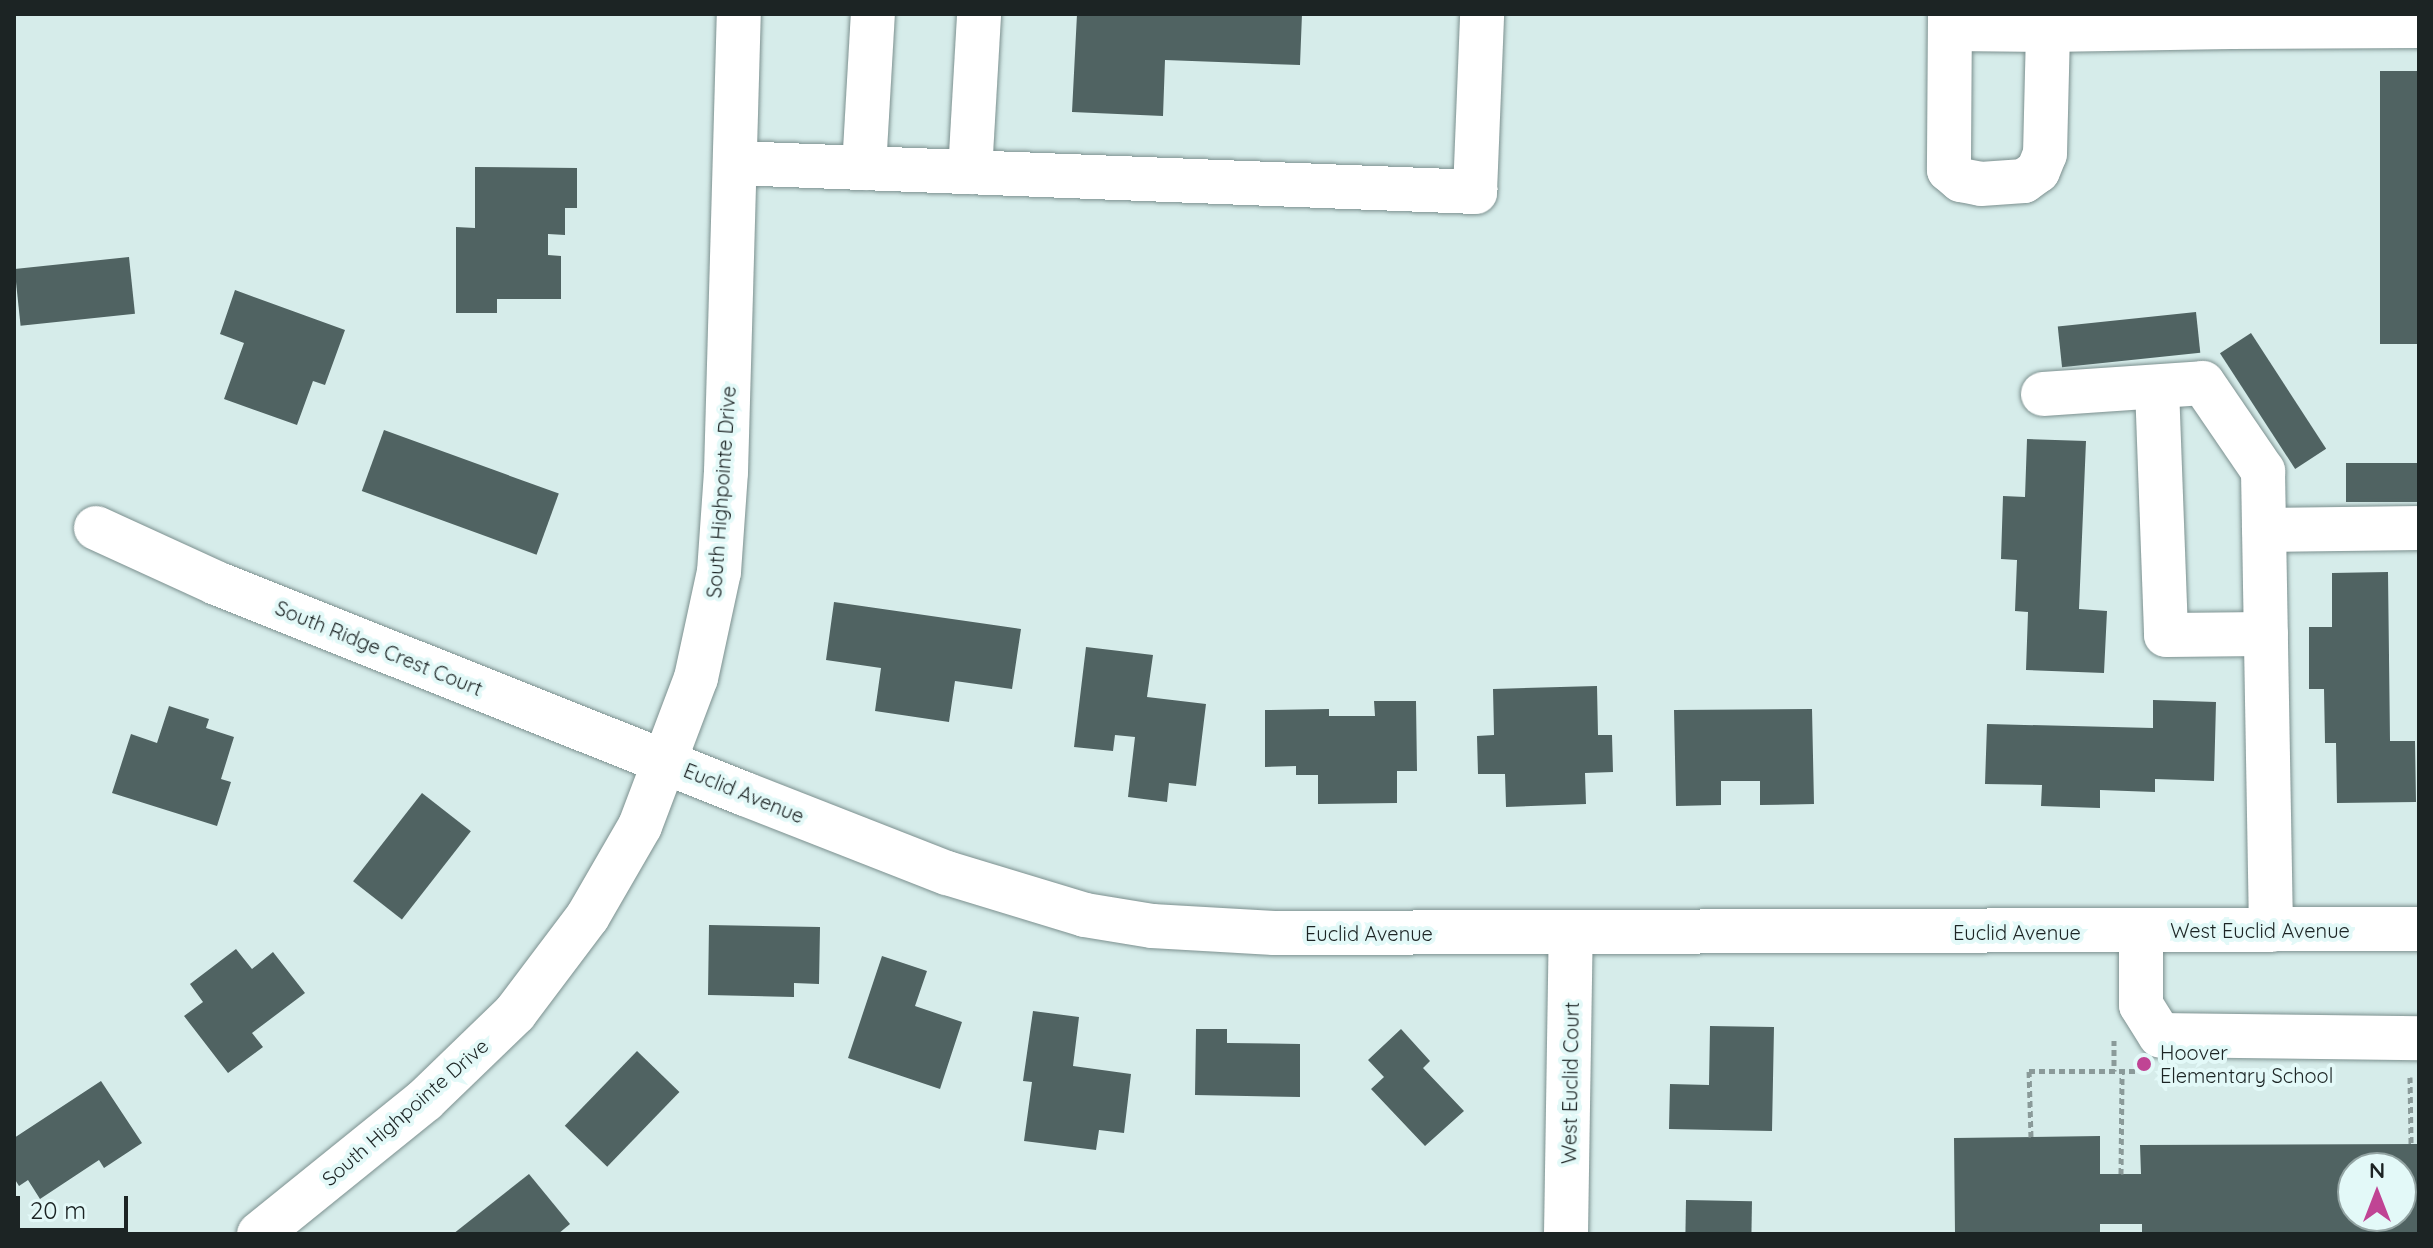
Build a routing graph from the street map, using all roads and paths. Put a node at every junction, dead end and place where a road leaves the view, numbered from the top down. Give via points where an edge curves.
1 (739, 14) edge
2 (873, 14) edge
3 (979, 14) edge
4 (1482, 14) edge
5 (2231, 20) edge
6 (1950, 22) edge
7 (2419, 26) edge
8 (2048, 30) junction
9 (735, 163) junction
10 (864, 168) junction
11 (970, 172) junction
12 (2157, 387) junction
13 (2043, 394) dead end
14 (96, 528) dead end
15 (2419, 528) edge
16 (2264, 530) junction
17 (2266, 634) junction
18 (665, 761) junction
19 (2419, 929) edge
20 (2271, 930) junction
21 (2122, 931) junction
22 (1571, 932) junction
23 (2415, 1053) edge
24 (2122, 1071) dead end
25 (2411, 1144) dead end
26 (2121, 1174) dead end
27 (259, 1234) edge
28 (1566, 1234) edge

1 - 9 street, South Highpointe Drive
2 - 10 street
3 - 11 street
4 - 11 street via 1475,192
5 - 7 street
5 - 8 street
6 - 8 street
6 - 8 street via 1949,170 1961,180 1981,184 2024,181 2038,171 2045,154
9 - 10 street
9 - 18 street, South Highpointe Drive via 719,572 696,678
10 - 11 street
12 - 13 street
12 - 16 street via 2203,383 2263,471
12 - 17 street via 2166,635
14 - 18 street, South Ridge Crest Court via 216,583
15 - 16 street
16 - 17 street
17 - 20 street
18 - 22 street, Euclid Avenue via 947,873 1085,915 1152,926 1274,933
18 - 27 street, South Highpointe Drive via 618,869 515,1013 425,1100
19 - 20 street, West Euclid Avenue
20 - 21 street, West Euclid Avenue
21 - 22 street, Euclid Avenue
21 - 23 street via 2141,1005 2160,1035
22 - 28 street, West Euclid Court
23 - 25 path
24 - 26 path

